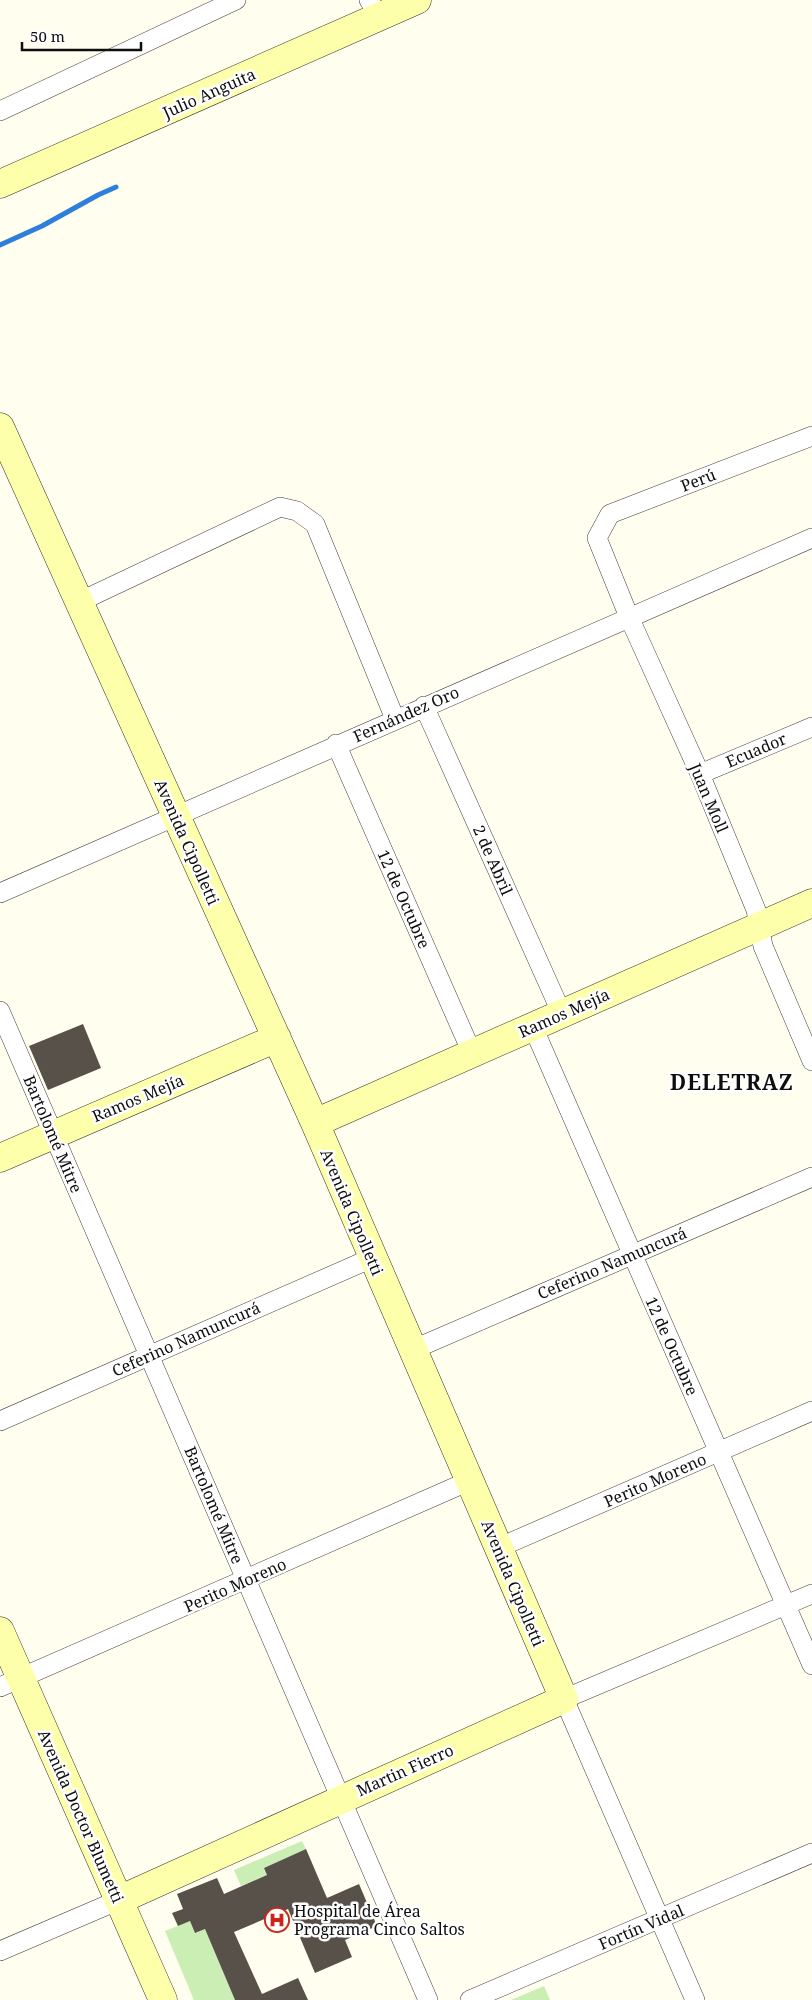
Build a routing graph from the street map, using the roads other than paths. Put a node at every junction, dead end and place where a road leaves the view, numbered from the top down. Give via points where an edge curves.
1 (236, 0) edge
2 (417, 0) edge
3 (374, 9) edge
4 (0, 112) edge
5 (0, 184) edge
6 (0, 428) edge
7 (812, 436) edge
8 (597, 538) joint
9 (812, 538) edge
10 (79, 602) junction
11 (629, 617) junction
12 (424, 706) junction
13 (395, 719) junction
14 (812, 726) edge
15 (336, 744) junction
16 (700, 774) junction
17 (175, 815) junction
18 (0, 893) edge
19 (812, 903) edge
20 (758, 926) junction
21 (0, 1011) edge
22 (562, 1014) junction
23 (533, 1026) junction
24 (276, 1038) junction
25 (472, 1053) junction
26 (812, 1061) edge
27 (315, 1123) junction
28 (54, 1135) junction
29 (0, 1158) edge
30 (812, 1177) edge
31 (632, 1254) junction
32 (372, 1258) junction
33 (412, 1350) junction
34 (149, 1355) junction
35 (812, 1411) edge
36 (0, 1421) edge
37 (719, 1452) junction
38 (469, 1481) junction
39 (498, 1548) junction
40 (246, 1580) junction
41 (812, 1594) edge
42 (786, 1605) junction
43 (0, 1631) edge
44 (812, 1665) edge
45 (10, 1683) edge
46 (564, 1699) junction
47 (341, 1799) junction
48 (812, 1853) edge
49 (119, 1900) junction
50 (660, 1918) junction
51 (0, 1951) edge
52 (163, 2000) edge
53 (428, 2000) edge
54 (470, 2000) edge
55 (695, 2000) edge

1 - 4 street
2 - 3 street, Julio Anguita
3 - 5 street, Julio Anguita
6 - 10 street, Avenida Cipolletti
7 - 8 street, Perú via 610,514
8 - 11 street, Juan Moll
9 - 11 street, Fernández Oro
10 - 13 street via 280,508 297,511 315,524
10 - 17 street, Avenida Cipolletti
11 - 12 street, Fernández Oro
11 - 16 street, Juan Moll
12 - 13 street, Fernández Oro
12 - 22 street, 2 de Abril
13 - 15 street, Fernández Oro
14 - 16 street, Ecuador
15 - 17 street, Fernández Oro
15 - 25 street, 12 de Octubre
16 - 20 street, Juan Moll via 756,910
17 - 18 street, Fernández Oro
17 - 24 street, Avenida Cipolletti
19 - 20 street, Ramos Mejía
20 - 22 street, Ramos Mejía
20 - 26 street, Juan Moll via 762,946
21 - 28 street, Bartolomé Mitre
22 - 23 street, Ramos Mejía
23 - 25 street, Ramos Mejía
23 - 31 street, 12 de Octubre
24 - 27 street, Avenida Cipolletti
24 - 28 street, Ramos Mejía
25 - 27 street, Ramos Mejía
27 - 32 street, Avenida Cipolletti
28 - 29 street, Ramos Mejía
28 - 34 street, Bartolomé Mitre
30 - 31 street, Ceferino Namuncurá
31 - 33 street, Ceferino Namuncurá
31 - 37 street, 12 de Octubre
32 - 33 street, Avenida Cipolletti
32 - 34 street, Ceferino Namuncurá
33 - 38 street, Avenida Cipolletti
34 - 36 street, Ceferino Namuncurá
34 - 40 street, Bartolomé Mitre
35 - 37 street, Perito Moreno
37 - 39 street, Perito Moreno
37 - 42 street, 12 de Octubre
38 - 39 street, Avenida Cipolletti
38 - 40 street, Perito Moreno
39 - 46 street, Avenida Cipolletti
40 - 45 street, Perito Moreno
40 - 47 street, Bartolomé Mitre
41 - 42 street, Martin Fierro
42 - 44 street, 12 de Octubre
42 - 46 street, Martin Fierro
43 - 45 street, Avenida Doctor Blumetti
45 - 49 street, Avenida Doctor Blumetti
46 - 47 street, Martin Fierro
46 - 50 street, Avenida Cipolletti
47 - 49 street, Martin Fierro
47 - 53 street, Bartolomé Mitre
48 - 50 street, Fortín Vidal
49 - 51 street, Martin Fierro
49 - 52 street, Avenida Doctor Blumetti
50 - 54 street, Fortín Vidal
50 - 55 street, Avenida Cipolletti

